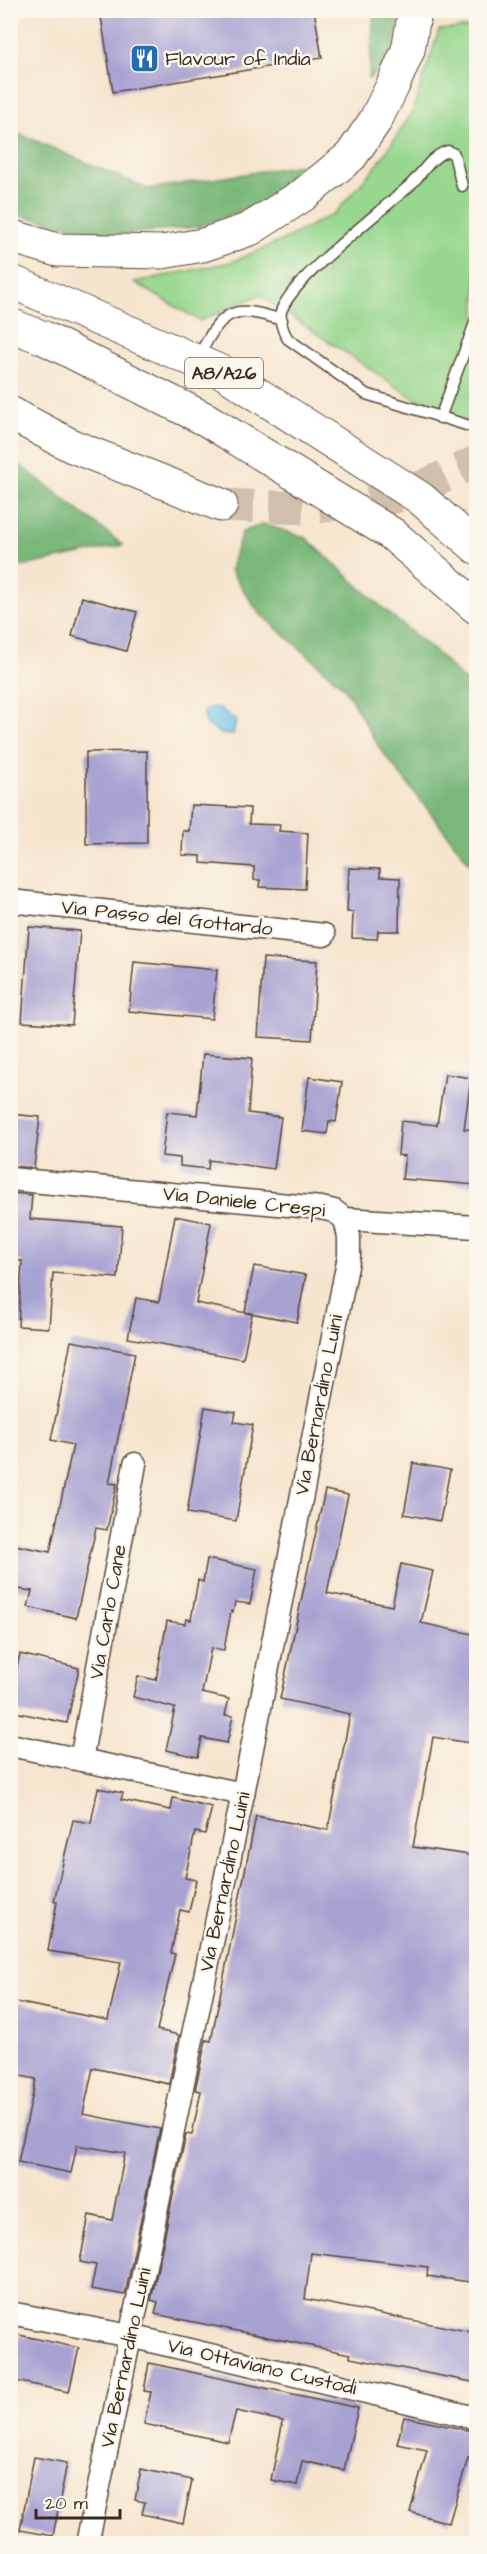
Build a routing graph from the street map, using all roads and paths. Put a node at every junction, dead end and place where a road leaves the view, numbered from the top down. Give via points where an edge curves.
1 (415, 10) edge
2 (462, 186) dead end
3 (10, 236) edge
4 (10, 281) edge
5 (282, 320) junction
6 (477, 321) edge
7 (10, 325) edge
8 (201, 352) dead end
9 (10, 413) edge
10 (440, 418) junction
11 (477, 428) edge
12 (221, 505) tunnel mouth
13 (477, 547) edge
14 (477, 607) edge
15 (10, 901) edge
16 (324, 934) dead end
17 (10, 1179) edge
18 (345, 1219) junction
19 (477, 1227) edge
20 (135, 1464) dead end
21 (10, 1745) edge
22 (81, 1760) junction
23 (243, 1794) junction
24 (10, 2313) edge
25 (130, 2336) junction
26 (477, 2418) edge
27 (87, 2544) edge

1 - 3 highway via 408,50 393,86 351,156 303,195 250,229 203,245 162,252 57,250
2 - 5 lane via 454,154 440,153 413,183 303,280 281,310
4 - 13 highway, A8/A26 via 226,374 420,498
5 - 8 lane via 256,312 223,317
5 - 10 lane via 282,331 288,339 366,394
6 - 10 lane
7 - 14 highway via 44,338 207,420 392,534
9 - 12 highway via 72,446
10 - 11 lane
15 - 16 street, Via Passo del Gottardo
17 - 18 street, Via Daniele Crespi via 321,1208
18 - 19 street, Via Daniele Crespi
18 - 23 street, Via Bernardino Luini via 349,1256
20 - 22 street, Via Carlo Cane
21 - 22 street
22 - 23 street
23 - 25 street, Via Bernardino Luini
24 - 25 street, Via Ottaviano Custodi
25 - 26 street, Via Ottaviano Custodi
25 - 27 street, Via Bernardino Luini

